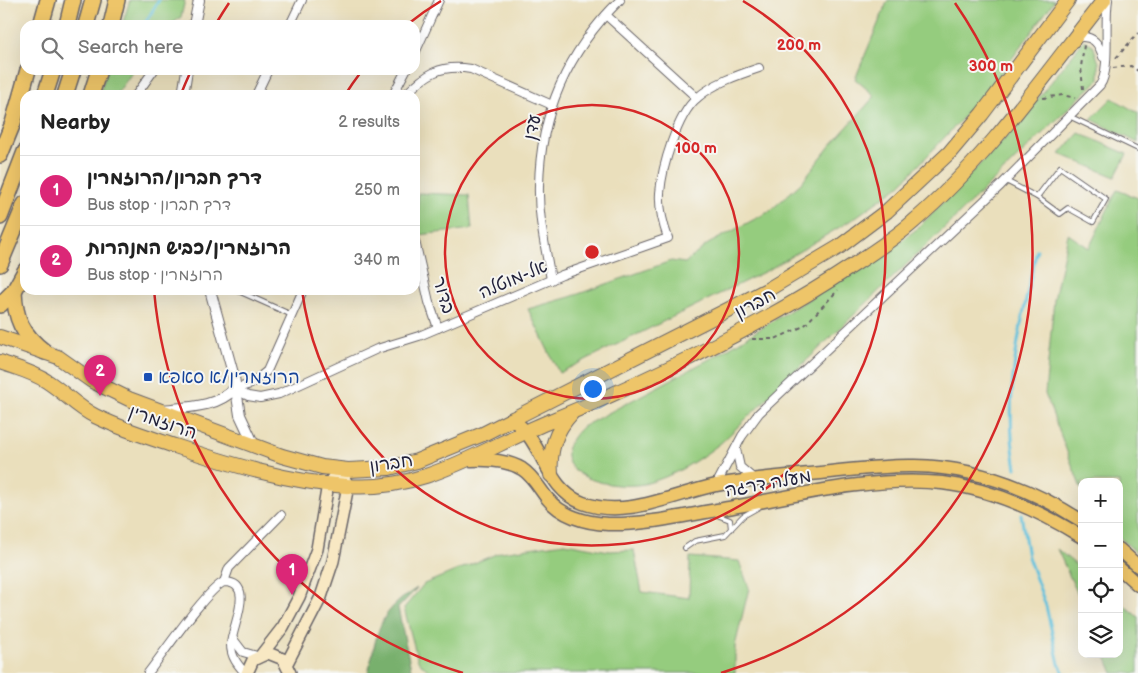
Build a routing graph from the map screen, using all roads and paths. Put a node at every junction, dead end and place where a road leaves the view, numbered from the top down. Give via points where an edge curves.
1 (48, 0) edge
2 (73, 0) edge
3 (93, 0) edge
4 (117, 0) edge
5 (199, 0) edge
6 (302, 0) edge
7 (439, 0) edge
8 (620, 0) edge
9 (1068, 0) edge
10 (1104, 0) edge
11 (1108, 0) edge
12 (606, 14) junction
13 (42, 20) edge
14 (68, 20) edge
15 (87, 20) edge
16 (112, 20) edge
17 (195, 20) edge
18 (292, 20) edge
19 (1138, 34) edge
20 (1086, 37) junction
21 (1072, 40) junction
22 (420, 42) edge
23 (759, 68) dead end
24 (1106, 69) junction
25 (1138, 71) edge
26 (27, 75) edge
27 (51, 75) edge
28 (71, 75) edge
29 (97, 75) edge
30 (150, 75) edge
31 (186, 75) edge
32 (266, 75) edge
33 (403, 75) edge
34 (22, 90) edge
35 (47, 90) edge
36 (67, 90) edge
37 (93, 90) edge
38 (140, 90) edge
39 (184, 90) edge
40 (258, 90) edge
41 (396, 90) edge
42 (410, 90) edge
43 (20, 98) edge
44 (697, 98) junction
45 (1023, 102) junction
46 (1086, 102) junction
47 (552, 105) junction
48 (1071, 117) junction
49 (1138, 150) edge
50 (0, 155) edge
51 (20, 165) edge
52 (1005, 181) junction
53 (1037, 197) junction
54 (20, 216) edge
55 (0, 218) edge
56 (420, 263) edge
57 (0, 264) edge
58 (20, 280) edge
59 (551, 280) junction
60 (839, 289) dead end
61 (14, 291) junction
62 (211, 295) edge
63 (247, 295) edge
64 (300, 295) edge
65 (0, 305) edge
66 (292, 315) junction
67 (438, 328) junction
68 (0, 337) edge
69 (750, 340) dead end
70 (45, 352) junction
71 (1, 364) edge
72 (234, 389) junction
73 (156, 410) junction
74 (573, 413) junction
75 (511, 419) junction
76 (526, 432) junction
77 (737, 444) junction
78 (256, 447) junction
79 (471, 460) junction
80 (340, 469) junction
81 (551, 475) junction
82 (754, 479) junction
83 (328, 484) junction
84 (716, 485) junction
85 (348, 486) junction
86 (770, 500) junction
87 (697, 514) junction
88 (281, 515) dead end
89 (1078, 518) edge
90 (730, 530) junction
91 (1078, 535) edge
92 (686, 548) dead end
93 (1123, 553) edge
94 (1138, 566) edge
95 (1123, 572) edge
96 (224, 582) junction
97 (1138, 585) edge
98 (232, 637) junction
99 (260, 655) junction
100 (289, 668) edge
101 (148, 673) edge
102 (246, 673) edge

1 - 13 highway
2 - 14 highway
3 - 15 highway
4 - 16 highway
5 - 17 street
6 - 18 street
7 - 22 street
8 - 12 street, עדן
9 - 75 highway, חברון via 950,152 865,228 782,282
10 - 21 highway, חברון
11 - 24 street
12 - 44 street
12 - 47 street, עדן via 576,52
19 - 24 path
20 - 21 street
20 - 24 street via 1099,45
20 - 46 path via 1080,67
21 - 45 highway, חברון
23 - 44 street, אל-מוטלה via 736,76
24 - 25 path via 1131,66
24 - 46 street via 1104,80
26 - 34 highway
27 - 35 highway
28 - 36 highway
29 - 37 highway
30 - 38 street
31 - 39 street
32 - 40 street
33 - 41 street
42 - 47 street via 438,69 458,67 471,69
43 - 50 highway
44 - 59 street, אל-מוטלה via 679,126 660,194 668,238
45 - 46 path via 1063,95
45 - 74 highway, חברון via 967,171 880,248 784,309
46 - 48 street
47 - 59 street, עדן via 545,133 539,187 540,218
48 - 49 lane
48 - 52 street
51 - 55 highway
52 - 53 lane
52 - 77 street via 759,413
53 - 53 lane via 1060,214 1068,208 1093,222 1106,199 1060,167
54 - 57 highway
56 - 67 street, בדור
58 - 61 highway
59 - 67 street, אל-מוטלה
60 - 69 path via 804,326 775,339
61 - 65 highway
61 - 70 highway via 14,308 21,327 26,336
62 - 72 street via 234,377
63 - 66 lane
64 - 66 street
66 - 72 street via 267,371 251,384
67 - 72 street, אל-מוטלה via 377,348 279,394 260,398
68 - 70 highway, הרוזמרין
70 - 73 highway, הרוזמרין via 71,365 103,388
71 - 83 highway, הרוזמרין via 37,376 80,408 130,431 223,462
72 - 73 street via 210,404
72 - 78 street via 243,423
73 - 78 highway, הרוזמרין
74 - 76 highway, חברון
74 - 81 highway via 555,439
75 - 76 main road, מעלה דרגה
75 - 80 highway, חברון via 462,444 417,461 389,468
76 - 79 highway, חברון
76 - 81 main road, מעלה דרגה
77 - 82 street via 740,466
77 - 84 street
78 - 80 highway, הרוזמרין via 314,465
79 - 85 highway, חברון via 396,483
79 - 87 main road, מעלה דרגה via 515,465 530,475 559,509 572,517 591,522 609,524
80 - 83 main road
80 - 85 main road
81 - 84 main road, מעלה דרגה via 568,496 581,503 614,508 636,506
82 - 84 main road, מעלה דרגה
82 - 89 main road, מעלה דרגה via 888,467 966,471 1061,507
83 - 85 highway, חברון
83 - 99 main road via 317,549 308,574 283,626
85 - 100 main road via 340,538 328,578
86 - 87 main road, מעלה דרגה
86 - 90 lane via 743,516
86 - 91 main road, מעלה דרגה via 852,487 942,483 973,489 1020,505
87 - 90 lane via 724,516 730,520
88 - 96 street via 229,568
90 - 92 lane via 717,537 695,541
93 - 94 main road
95 - 97 main road
96 - 98 street via 238,588 242,599
96 - 101 street via 205,599
98 - 99 street via 243,652
98 - 102 street via 233,655
99 - 100 main road via 279,656
99 - 102 main road via 249,665

